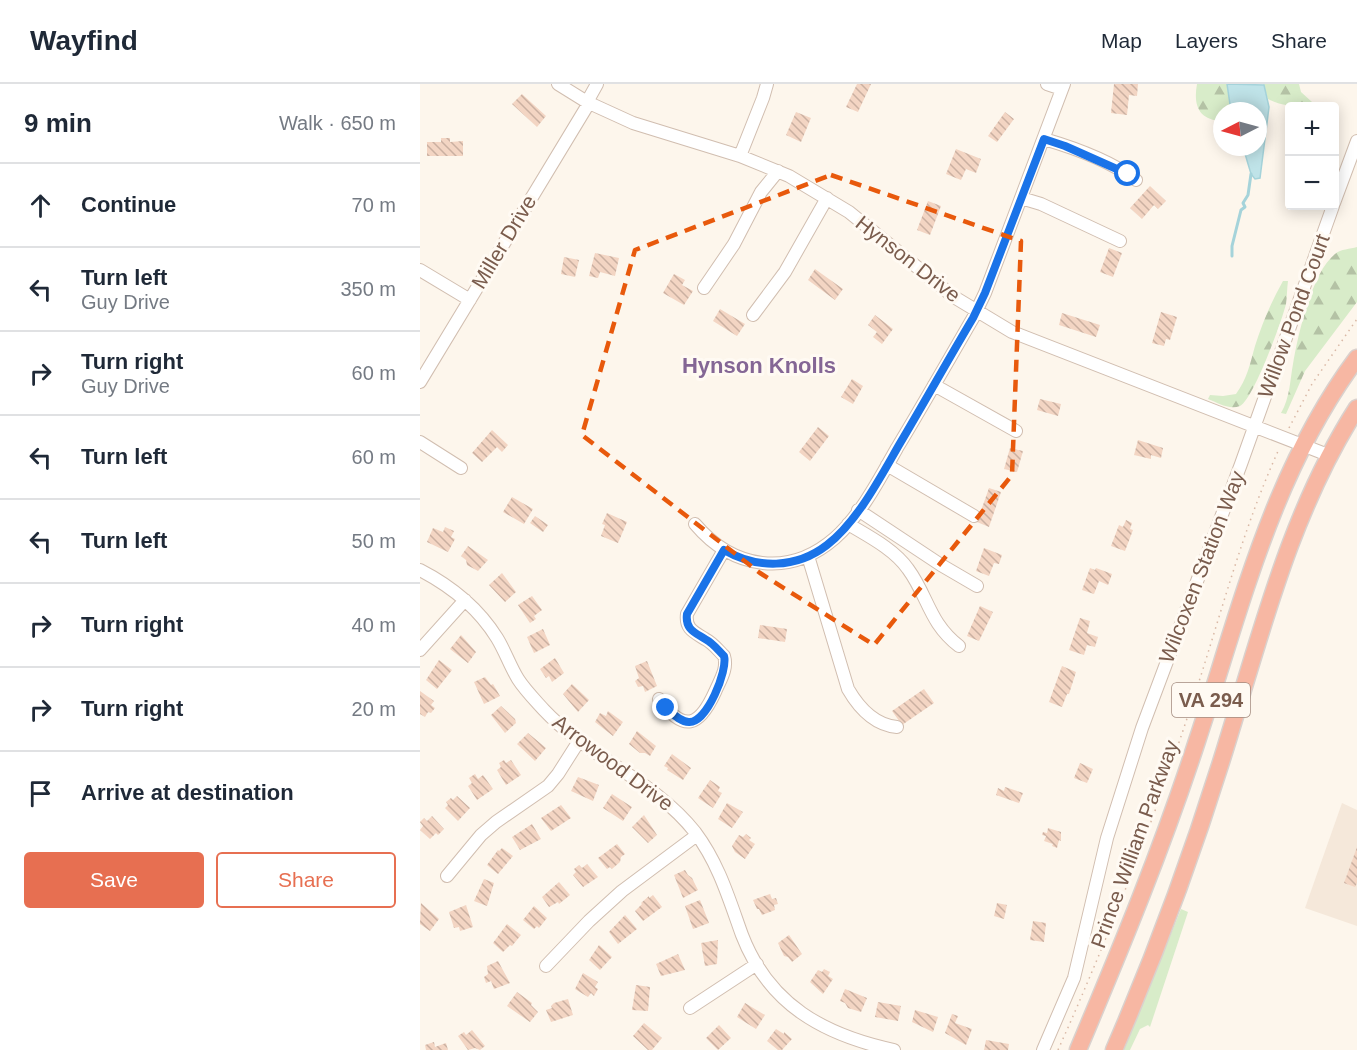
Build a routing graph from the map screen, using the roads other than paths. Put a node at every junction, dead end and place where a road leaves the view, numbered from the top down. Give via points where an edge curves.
1 (558, 84) edge
2 (597, 84) edge
3 (767, 84) edge
4 (1047, 84) edge
5 (1063, 86) edge
6 (588, 102) junction
7 (1044, 139) junction
8 (1357, 141) edge
9 (740, 156) junction
10 (778, 171) junction
11 (1136, 180) dead end
12 (1339, 190) edge
13 (827, 198) junction
14 (1021, 198) junction
15 (1332, 210) edge
16 (1120, 241) dead end
17 (420, 270) edge
18 (704, 288) dead end
19 (470, 300) junction
20 (976, 312) junction
21 (753, 315) dead end
22 (1357, 358) edge
23 (420, 382) edge
24 (934, 385) junction
25 (1357, 408) edge
26 (1254, 426) junction
27 (1016, 431) dead end
28 (420, 442) edge
29 (1302, 445) junction
30 (1328, 455) junction
31 (888, 465) junction
32 (461, 468) dead end
33 (858, 510) junction
34 (974, 516) dead end
35 (695, 524) dead end
36 (848, 524) junction
37 (724, 550) junction
38 (808, 556) junction
39 (420, 570) edge
40 (977, 586) dead end
41 (465, 600) junction
42 (959, 646) dead end
43 (420, 650) edge
44 (659, 699) dead end
45 (897, 727) dead end
46 (579, 741) junction
47 (697, 835) junction
48 (447, 876) dead end
49 (757, 964) junction
50 (546, 966) dead end
51 (690, 1008) dead end
52 (894, 1050) edge
53 (1043, 1050) edge
54 (1078, 1050) edge
55 (1114, 1050) edge

1 - 6 street, Hynson Drive
2 - 6 street, Miller Drive
3 - 9 street
4 - 5 street
5 - 7 street
6 - 9 street, Hynson Drive via 633,123
6 - 19 street, Miller Drive
7 - 11 street via 1116,167
7 - 14 street
8 - 12 street, Willow Pond Court
9 - 10 street, Hynson Drive
10 - 13 street, Hynson Drive
10 - 18 street via 761,192 734,244
13 - 20 street, Hynson Drive
13 - 21 street via 785,272
14 - 16 street
14 - 20 street
15 - 26 street, Willow Pond Court
17 - 19 street
19 - 23 street, Miller Drive
20 - 24 street
20 - 26 street, Hynson Drive via 1040,344
22 - 29 highway, Prince William Parkway / VA 294
24 - 27 street
24 - 31 street
25 - 30 highway, VA 294
26 - 29 street, Hynson Drive
26 - 53 street, Wilcoxen Station Way via 1134,751 1107,838 1074,978
28 - 32 street
29 - 30 street, Hynson Drive
29 - 54 highway, Prince William Parkway / VA 294 via 1252,566 1155,863
30 - 55 highway, VA 294 via 1282,568 1178,889
31 - 33 street
31 - 34 street
33 - 36 street
33 - 40 street
35 - 37 street
36 - 38 street via 826,546
36 - 42 street via 900,560 912,575 933,618
37 - 38 street via 748,561 773,564
37 - 44 street via 687,620 691,631 724,656 725,670 709,705 695,721 684,721 674,715
38 - 45 street via 848,689 874,720
39 - 41 street, Arrowood Drive
41 - 43 street
41 - 46 street, Arrowood Drive via 497,639 529,694
46 - 47 street, Arrowood Drive via 654,791
46 - 48 street via 548,786 481,835
47 - 49 street, Arrowood Drive via 721,876
47 - 50 street via 622,891
49 - 51 street
49 - 52 street, Arrowood Drive via 786,1000 818,1024 847,1038

